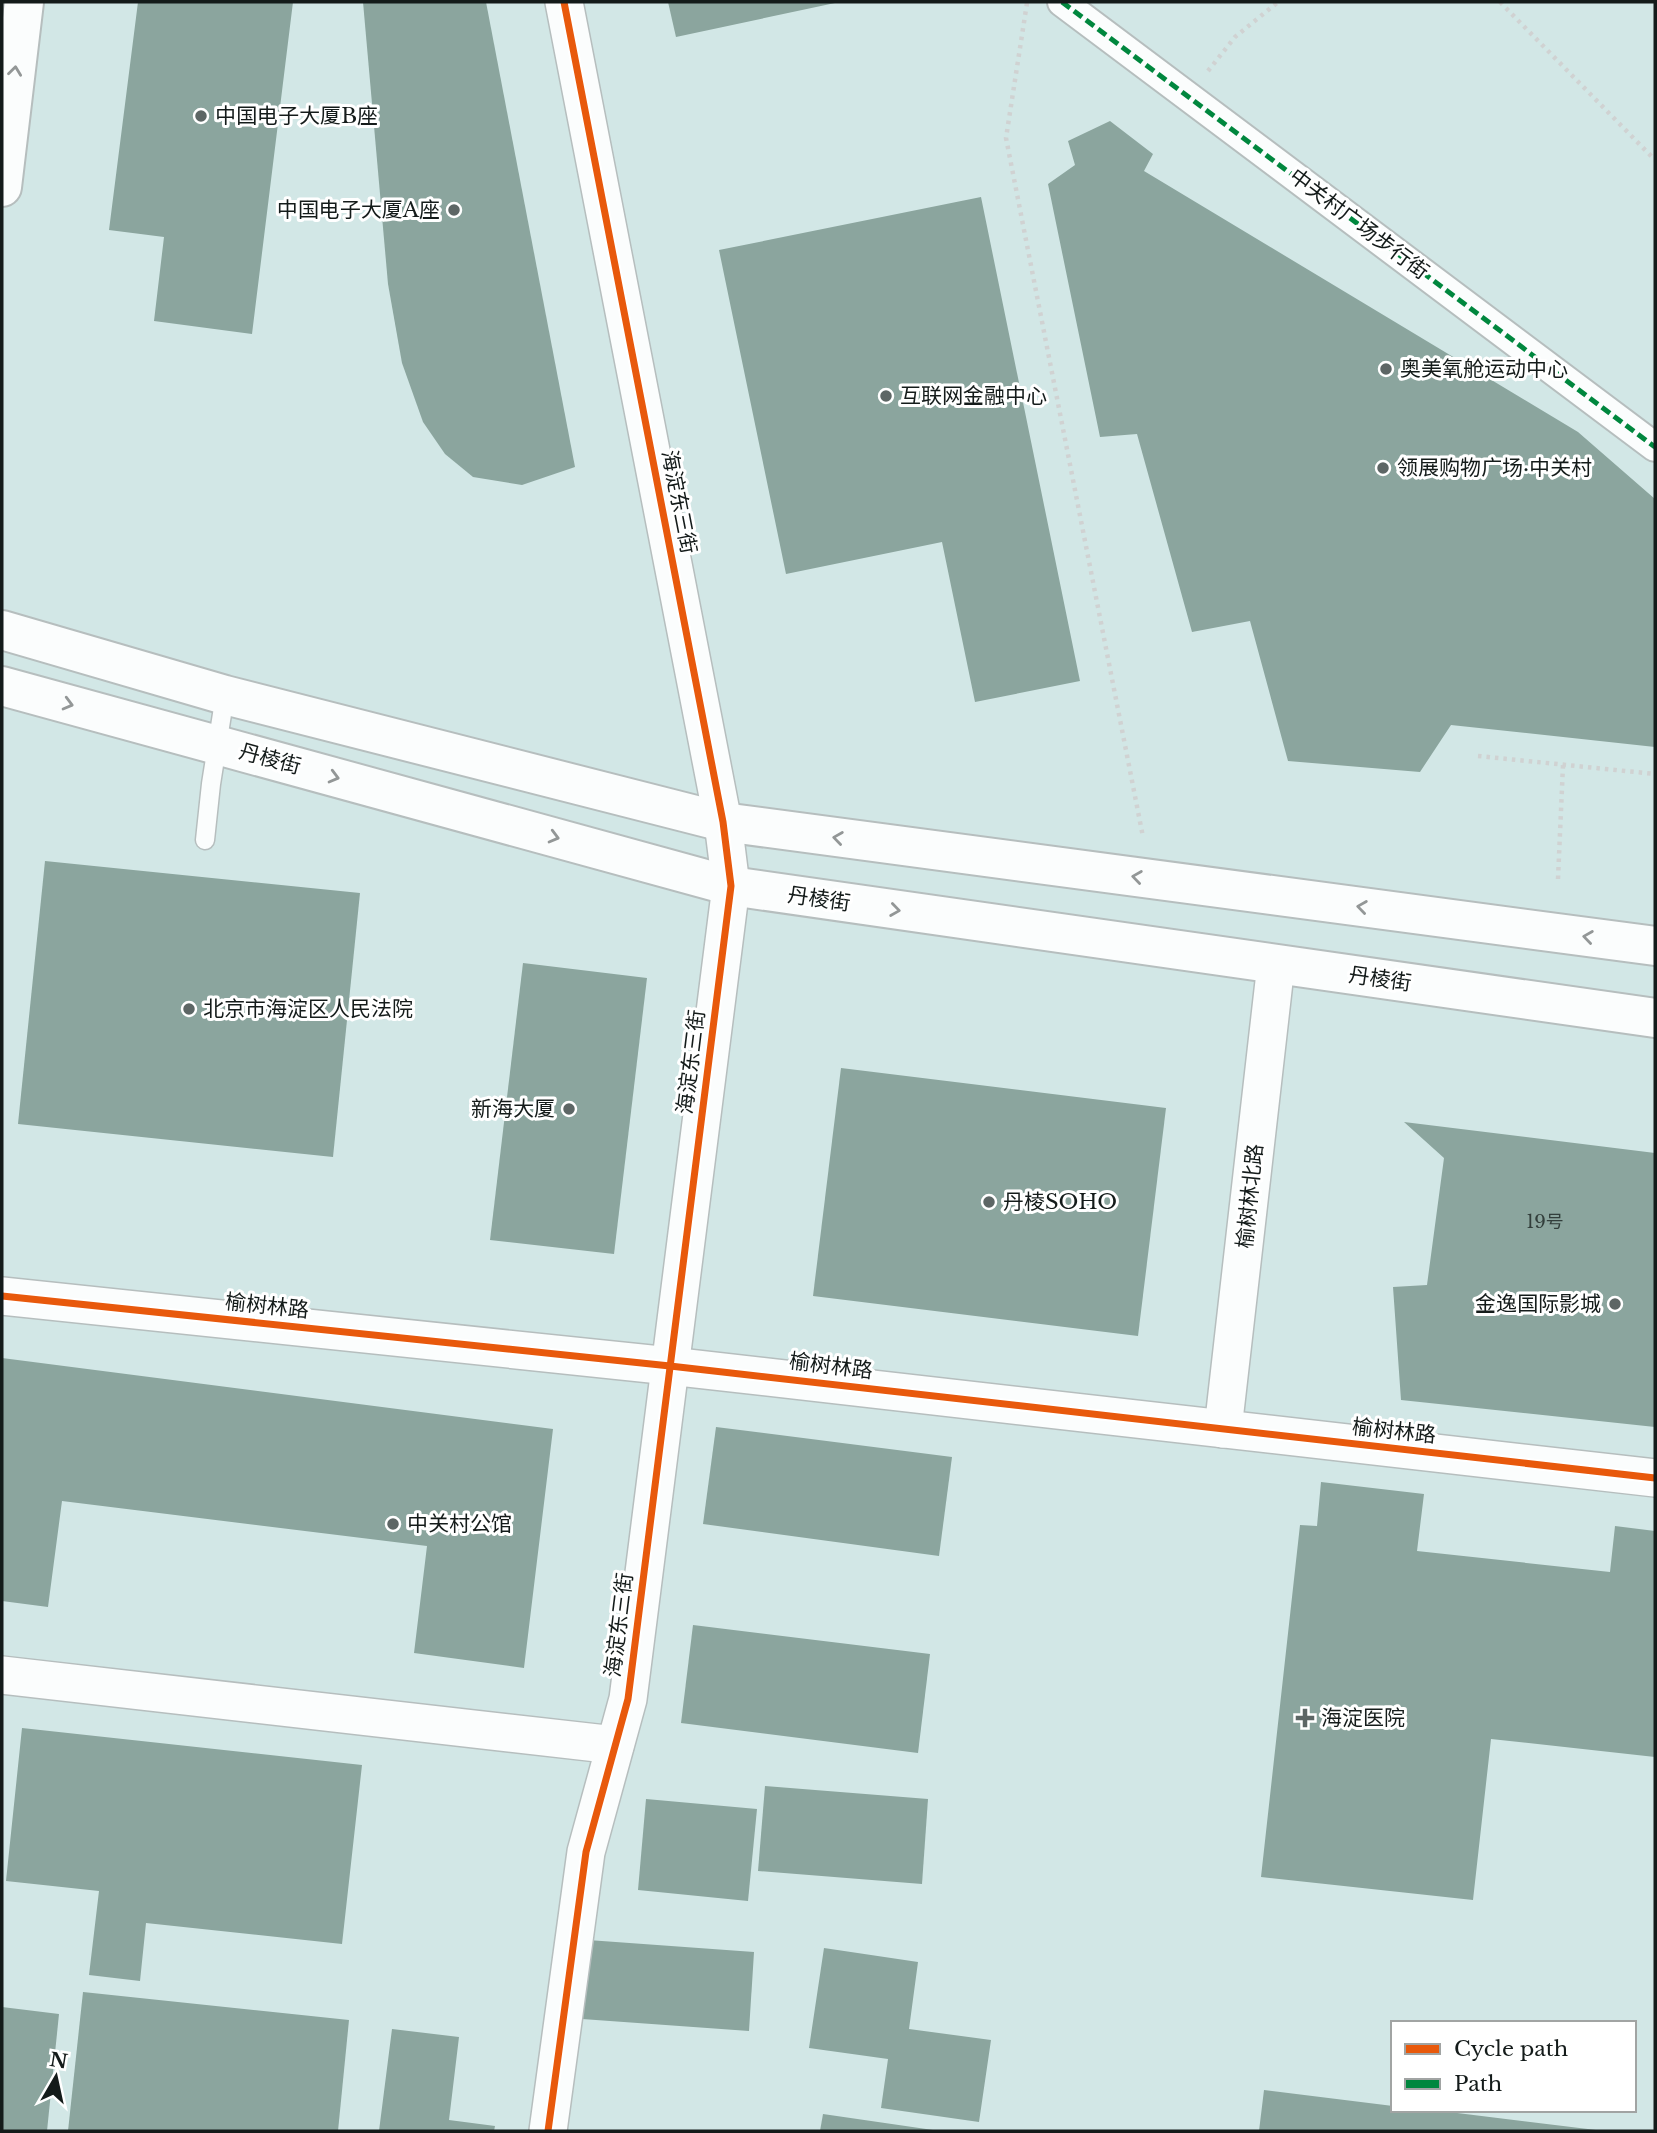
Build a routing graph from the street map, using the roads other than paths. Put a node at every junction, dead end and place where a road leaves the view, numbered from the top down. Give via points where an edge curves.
1 (24, 2) edge
2 (564, 2) edge
3 (1062, 2) edge
4 (2, 187) edge
5 (1655, 447) edge
6 (2, 630) edge
7 (2, 686) edge
8 (225, 695) junction
9 (218, 745) junction
10 (723, 822) junction
11 (205, 839) dead end
12 (731, 886) junction
13 (1655, 946) edge
14 (1276, 964) junction
15 (1655, 1018) edge
16 (2, 1296) edge
17 (670, 1366) junction
18 (1223, 1429) junction
19 (1655, 1478) edge
20 (2, 1675) edge
21 (615, 1745) junction
22 (548, 2131) edge

4 -> 1 main road
2 - 10 street, 海淀东三街
3 - 5 street, 中关村广场步行街
6 - 8 main road
7 -> 9 main road, 丹棱街
8 - 9 lane
8 - 10 main road
9 - 11 lane
9 -> 12 main road, 丹棱街
10 - 12 street, 海淀东三街
13 -> 10 main road
12 -> 14 main road, 丹棱街
12 - 17 street, 海淀东三街
14 - 15 main road, 丹棱街
14 - 18 street, 榆树林北路
16 - 17 street, 榆树林路
17 - 18 street, 榆树林路
17 - 21 street, 海淀东三街 via 628,1699
18 - 19 street, 榆树林路
20 - 21 street
21 - 22 street, 海淀东三街 via 586,1852

